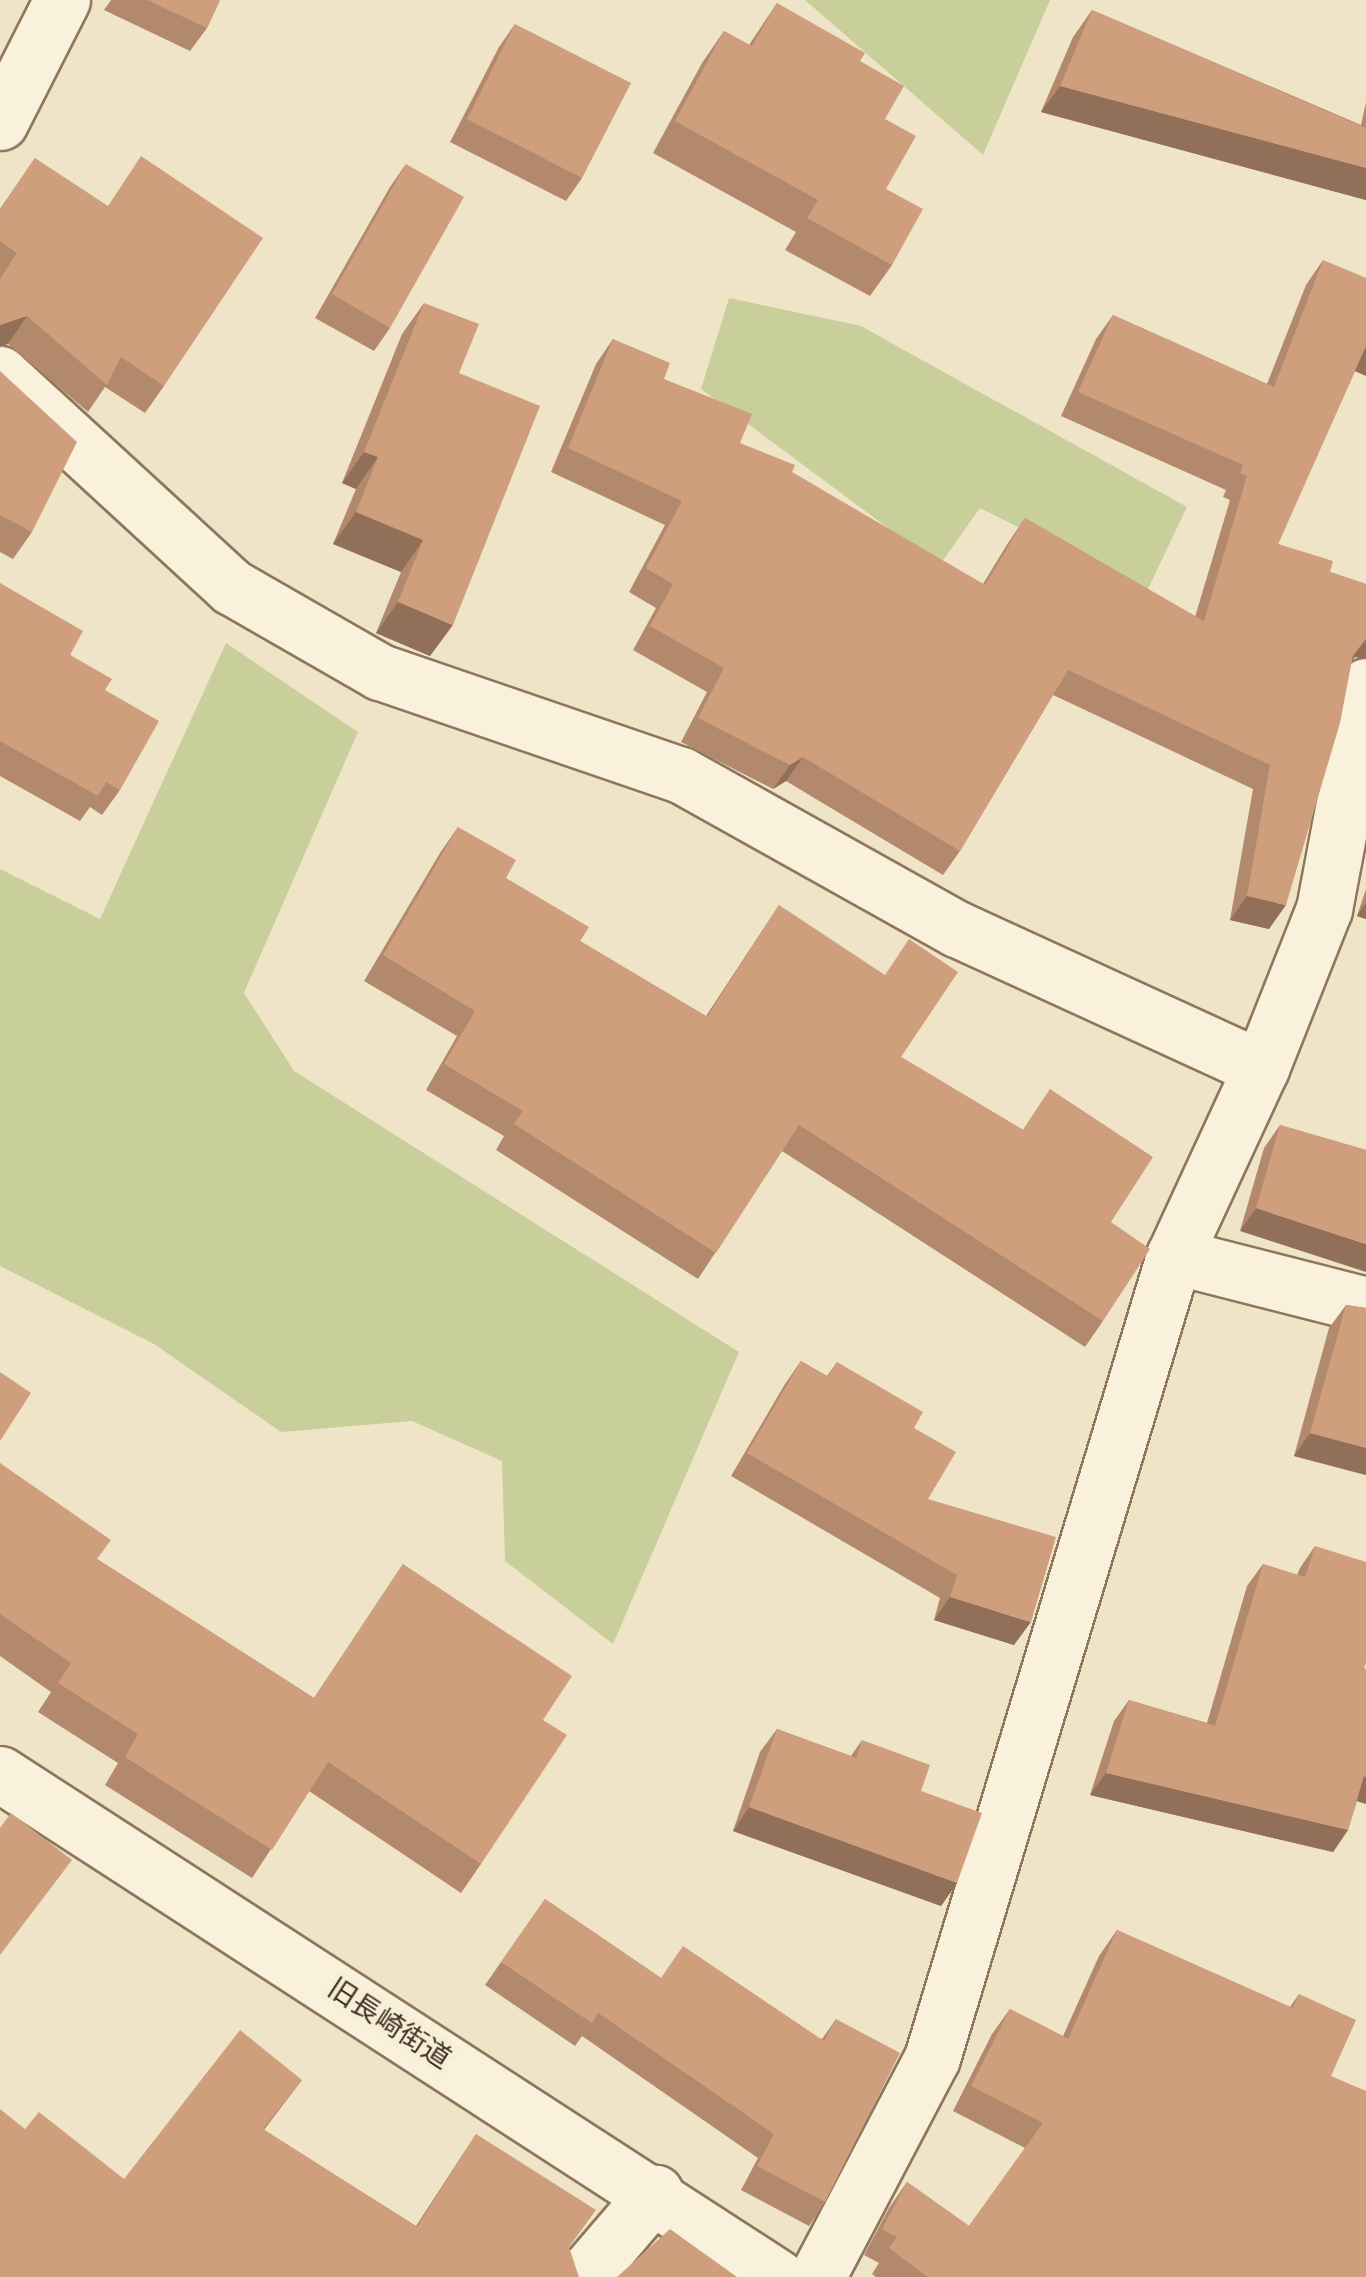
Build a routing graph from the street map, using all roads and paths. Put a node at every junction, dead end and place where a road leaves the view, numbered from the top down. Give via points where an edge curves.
1 (62, 0) edge
2 (0, 122) edge
3 (0, 374) edge
4 (1366, 686) edge
5 (1261, 1068) junction
6 (1174, 1256) junction
7 (1366, 1305) edge
8 (0, 1774) edge
9 (655, 2193) junction
10 (583, 2277) edge
11 (777, 2277) edge
12 (817, 2277) edge

1 - 2 street
3 - 5 street via 232,586 380,672 681,775 957,929
4 - 5 street via 1324,909
5 - 6 street
6 - 7 street
6 - 12 street via 932,2058
8 - 9 street, 旧長崎街道
9 - 10 street
9 - 11 street, 旧長崎街道

